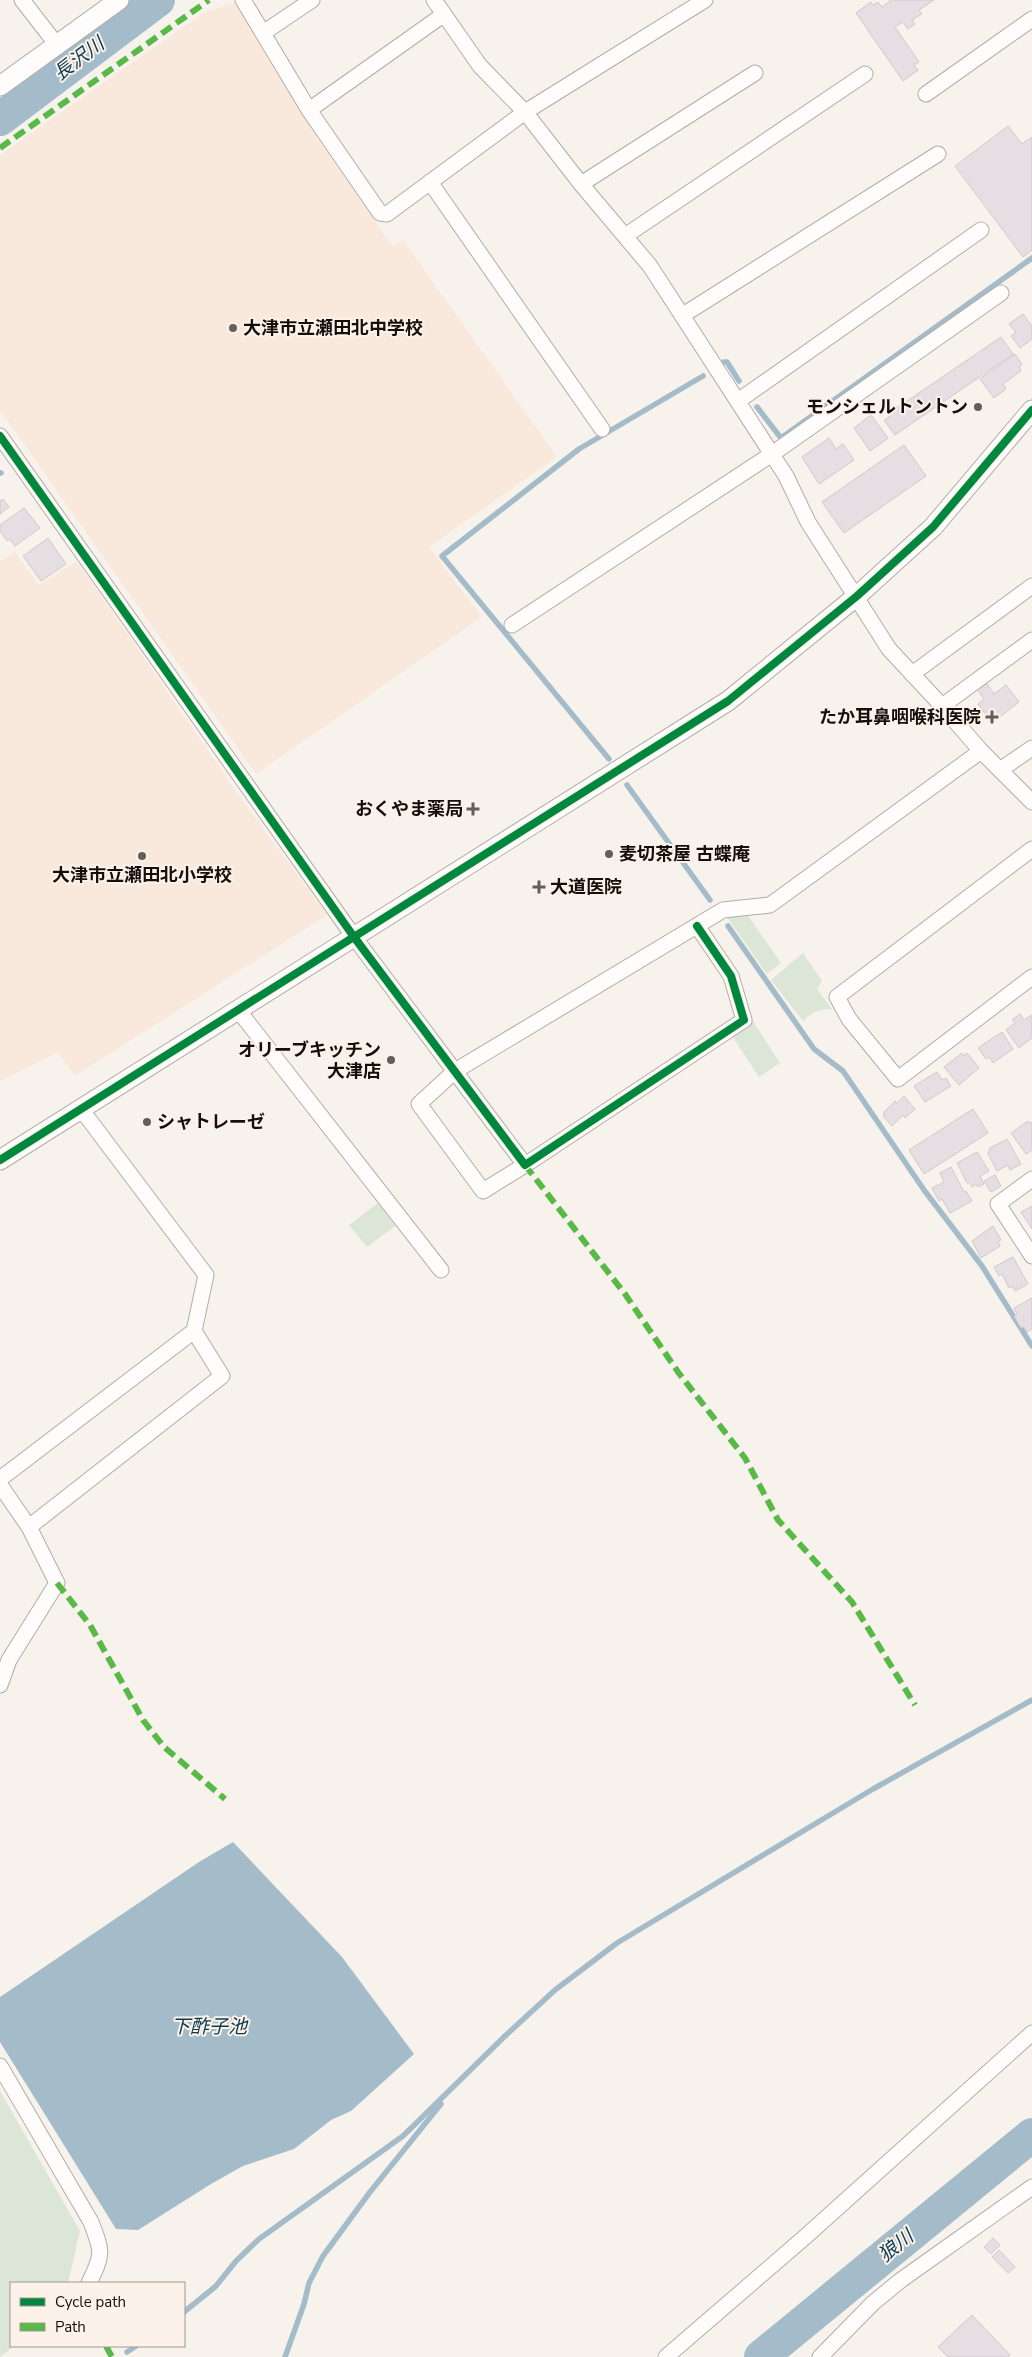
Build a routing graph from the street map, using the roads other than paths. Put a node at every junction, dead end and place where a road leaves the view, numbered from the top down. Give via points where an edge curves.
1 (22, 0) edge
2 (119, 0) edge
3 (243, 0) edge
4 (312, 0) edge
5 (434, 0) edge
6 (705, 0) edge
7 (443, 15) junction
8 (1032, 19) edge
9 (263, 33) junction
10 (57, 45) junction
11 (755, 73) dead end
12 (865, 74) dead end
13 (0, 86) edge
14 (926, 94) dead end
15 (309, 110) junction
16 (525, 112) junction
17 (938, 154) dead end
18 (430, 182) junction
19 (581, 184) junction
20 (981, 230) dead end
21 (625, 236) junction
22 (1001, 293) dead end
23 (682, 315) junction
24 (738, 401) junction
25 (1032, 410) edge
26 (602, 429) dead end
27 (0, 436) edge
28 (772, 454) junction
29 (1032, 586) edge
30 (857, 596) junction
31 (512, 625) dead end
32 (1032, 640) edge
33 (912, 674) junction
34 (942, 706) junction
35 (1032, 748) edge
36 (981, 751) junction
37 (1000, 770) junction
38 (1032, 802) edge
39 (1032, 848) edge
40 (697, 926) junction
41 (354, 937) junction
42 (1032, 977) edge
43 (238, 1010) junction
44 (455, 1071) junction
45 (81, 1109) junction
46 (0, 1160) edge
47 (525, 1165) junction
48 (1032, 1179) edge
49 (1032, 1256) edge
50 (440, 1270) dead end
51 (194, 1331) junction
52 (0, 1479) edge
53 (0, 1485) edge
54 (29, 1527) junction
55 (0, 1685) edge
56 (1032, 2034) edge
57 (0, 2066) edge
58 (1032, 2187) edge
59 (89, 2282) edge
60 (666, 2357) edge
61 (820, 2357) edge

1 - 10 street
2 - 10 street
3 - 9 street
4 - 9 street
5 - 7 street
6 - 16 street
7 - 15 street
7 - 16 street via 480,66
8 - 14 street
9 - 15 street
10 - 13 street
11 - 19 street
12 - 21 street
15 - 18 street via 380,213 386,214
16 - 18 street
16 - 19 street
17 - 23 street
18 - 26 street
19 - 21 street
20 - 24 street
21 - 23 street via 650,266
22 - 28 street
23 - 24 street
24 - 28 street
25 - 30 street via 933,526
27 - 41 street
28 - 30 street via 808,522
28 - 31 street
29 - 33 street
30 - 33 street via 889,649
30 - 41 street via 728,701
32 - 34 street
33 - 34 street
34 - 36 street
35 - 37 street
36 - 37 street
36 - 40 street via 770,905 723,910
37 - 38 street
39 - 42 street via 837,997 849,1019 898,1079
40 - 44 street
40 - 47 street via 730,976 744,1020
41 - 43 street
41 - 44 street
43 - 45 street
43 - 50 street
44 - 47 street
44 - 47 street via 419,1104 424,1112 483,1191
45 - 46 street
45 - 51 street via 206,1275
48 - 49 street via 998,1204
51 - 52 street
51 - 54 street via 222,1376
53 - 54 street
54 - 55 street via 57,1584 9,1660
56 - 60 street
57 - 59 street via 91,2222 101,2246 100,2260
58 - 61 street via 901,2280

